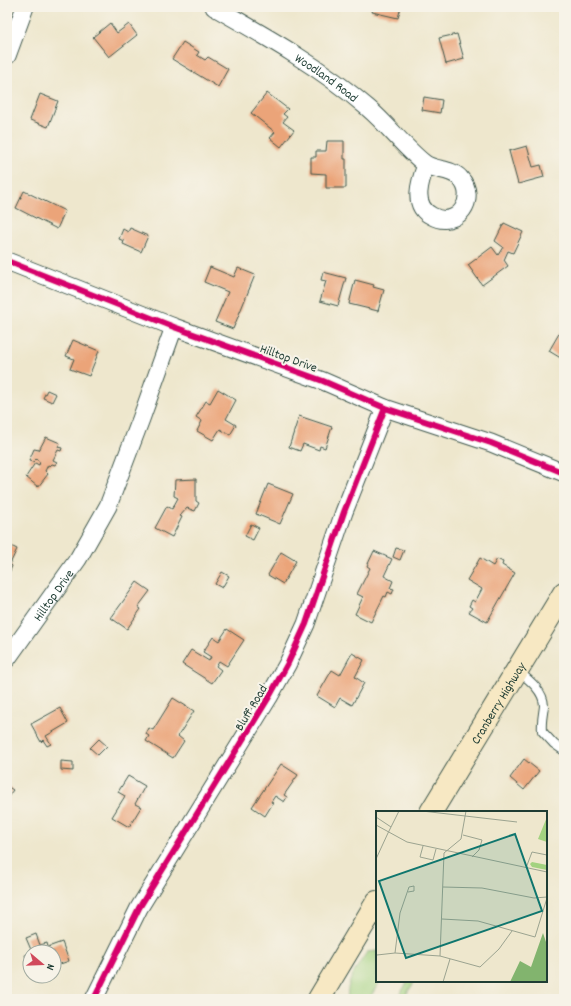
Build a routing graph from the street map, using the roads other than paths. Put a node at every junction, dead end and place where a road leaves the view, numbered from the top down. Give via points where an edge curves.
1 (25, 7) edge
2 (214, 7) edge
3 (7, 56) edge
4 (426, 165) dead end
5 (7, 261) edge
6 (174, 326) junction
7 (385, 408) junction
8 (564, 473) edge
9 (564, 593) edge
10 (7, 659) edge
11 (517, 670) junction
12 (564, 752) edge
13 (432, 811) edge
14 (376, 904) edge
15 (94, 999) edge
16 (319, 999) edge

1 - 3 street
2 - 4 street, Woodland Road via 311,65 368,108
5 - 6 street, Hilltop Drive
6 - 7 street, Hilltop Drive via 323,381
6 - 10 street, Hilltop Drive via 108,506 78,559
7 - 8 street, Hilltop Drive via 491,443
7 - 15 street, Bluff Road via 344,512 306,624 288,663 139,908
9 - 11 main road, Cranberry Highway
11 - 12 lane via 539,690 544,704 542,732
11 - 13 main road, Cranberry Highway
14 - 16 main road

